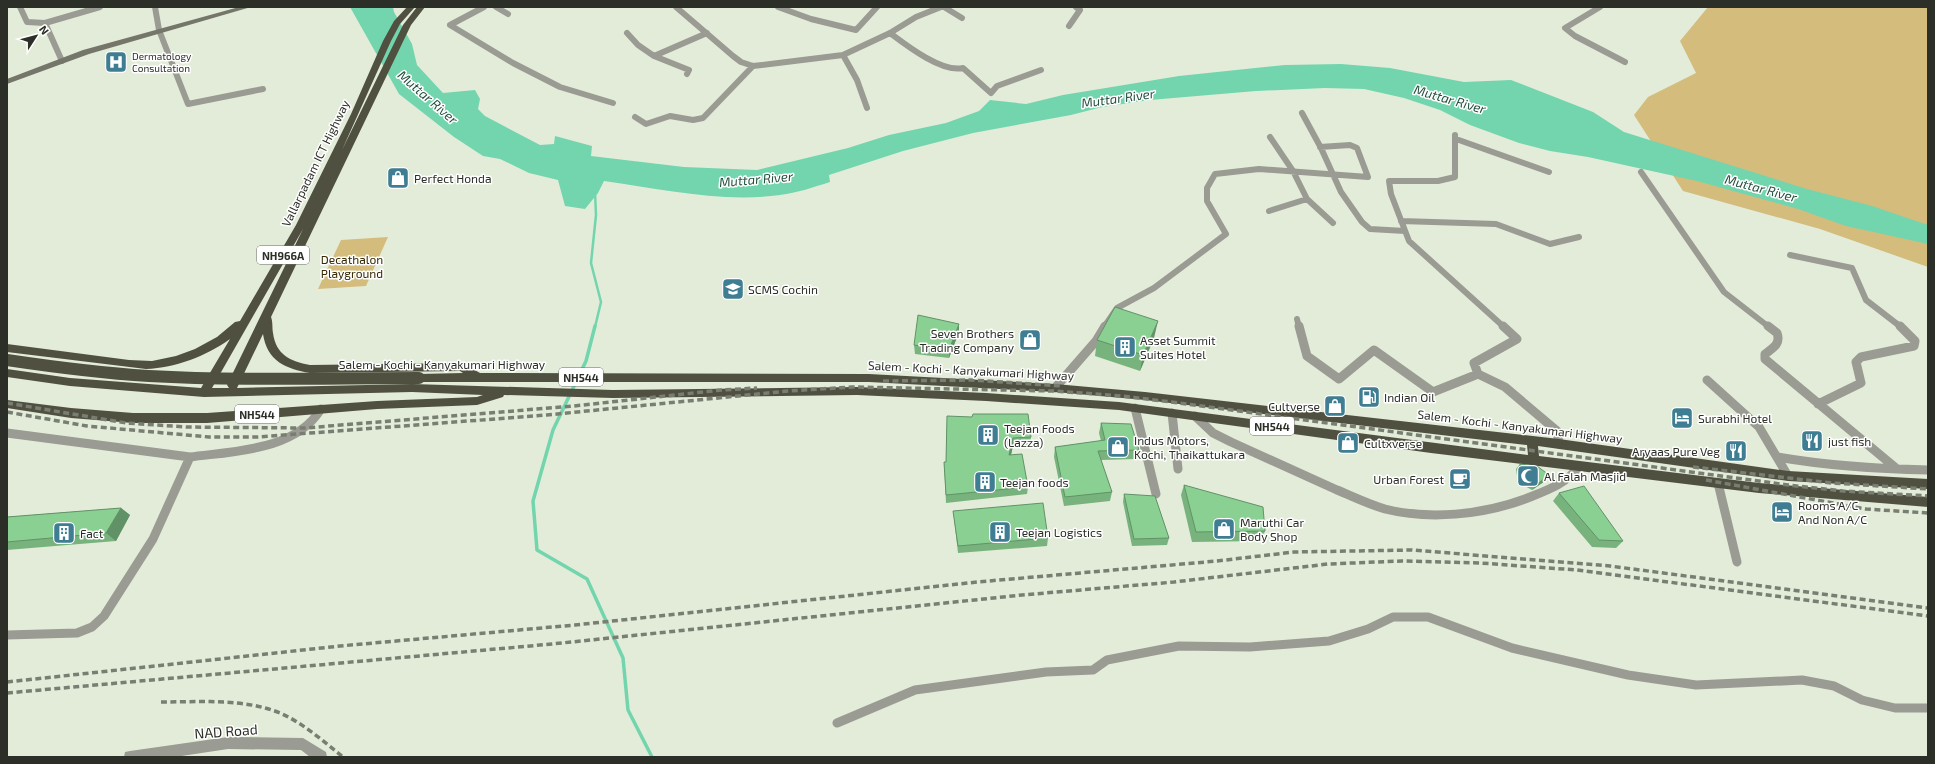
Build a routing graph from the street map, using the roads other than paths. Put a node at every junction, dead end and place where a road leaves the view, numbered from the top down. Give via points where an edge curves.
1 (20, 7) edge
2 (100, 7) edge
3 (155, 7) edge
4 (247, 7) edge
5 (411, 7) edge
6 (421, 7) edge
7 (484, 7) edge
8 (496, 7) edge
9 (676, 7) edge
10 (778, 7) edge
11 (877, 7) edge
12 (1076, 7) edge
13 (1600, 7) edge
14 (508, 14) dead end
15 (962, 18) dead end
16 (45, 23) junction
17 (1069, 26) dead end
18 (158, 30) junction
19 (627, 32) dead end
20 (707, 33) junction
21 (890, 33) junction
22 (843, 55) junction
23 (654, 56) junction
24 (62, 61) junction
25 (1625, 62) dead end
26 (753, 66) junction
27 (1041, 70) dead end
28 (687, 74) dead end
29 (7, 82) edge
30 (263, 89) dead end
31 (613, 103) dead end
32 (867, 108) dead end
33 (1302, 113) dead end
34 (635, 117) dead end
35 (1270, 137) dead end
36 (1320, 147) junction
37 (1293, 171) junction
38 (1549, 172) dead end
39 (1641, 172) dead end
40 (1332, 174) junction
41 (1307, 199) junction
42 (1269, 211) dead end
43 (1401, 221) junction
44 (1333, 223) dead end
45 (1405, 231) junction
46 (1579, 237) dead end
47 (1790, 255) dead end
48 (248, 316) junction
49 (267, 316) junction
50 (1297, 319) dead end
51 (7, 348) edge
52 (7, 360) edge
53 (7, 373) edge
54 (1478, 374) junction
55 (477, 377) junction
56 (1707, 380) dead end
57 (1055, 388) junction
58 (507, 391) junction
59 (204, 393) junction
60 (229, 393) junction
61 (7, 404) edge
62 (1818, 404) junction
63 (1135, 408) junction
64 (321, 409) junction
65 (1172, 413) junction
66 (1195, 416) junction
67 (7, 433) edge
68 (1532, 441) junction
69 (1559, 444) junction
70 (190, 457) junction
71 (1777, 457) junction
72 (1534, 461) junction
73 (1579, 466) junction
74 (1897, 469) junction
75 (1178, 470) dead end
76 (1928, 470) edge
77 (1788, 476) junction
78 (1718, 483) junction
79 (1928, 484) edge
80 (1156, 494) dead end
81 (1928, 502) edge
82 (1737, 562) dead end
83 (7, 635) edge
84 (1928, 708) edge
85 (837, 723) dead end
86 (130, 757) edge
87 (321, 757) edge

1 - 16 street via 27,22
2 - 16 street
3 - 18 street
4 - 18 main road
5 - 48 highway, Vallarpadam ICT Highway / NH966A via 397,23 387,41 301,225
6 - 49 highway, Vallarpadam ICT Highway / NH966A via 407,25
7 - 31 street via 450,25 513,63 560,87
8 - 14 street
9 - 20 street
10 - 11 street via 811,19 856,30
12 - 17 street via 1080,10
13 - 25 street via 1565,28 1575,36
15 - 21 street via 941,7 916,17
16 - 24 street
18 - 24 main road
18 - 30 street via 188,104
19 - 23 street via 642,49
20 - 23 street
20 - 26 street via 741,62
21 - 22 street
21 - 27 street via 916,52 954,70 963,68 983,89 991,93 997,86
22 - 26 street
22 - 32 street via 857,80
23 - 28 street via 689,70
24 - 29 main road
26 - 34 street via 703,118 693,121 676,115 646,124
33 - 36 street
35 - 37 street
36 - 40 street
36 - 40 street via 1350,145 1357,148 1368,177
37 - 40 street
37 - 41 street
37 - 57 street via 1259,169 1215,174 1207,188 1207,201 1226,234 1154,288 1117,308 1096,341
38 - 43 street via 1456,137 1455,177 1438,181 1389,181
39 - 62 street via 1724,292 1777,333 1778,344 1765,354 1765,359
40 - 45 street via 1366,226 1377,230
41 - 42 street
41 - 44 street
43 - 45 street
43 - 46 street via 1496,224 1550,244
45 - 54 street via 1409,240 1517,339 1474,363
47 - 62 street via 1852,268 1866,300 1915,341 1914,346 1861,357 1856,362 1861,383
48 - 51 highway via 231,333 214,344 194,354 152,365 55,356
48 - 59 highway, Vallarpadam ICT Highway / NH966A
49 - 55 highway via 267,336 271,347 278,358 292,367 462,367
49 - 60 highway, Vallarpadam ICT Highway / NH966A
50 - 54 street via 1306,356 1339,379 1374,350 1433,392
52 - 55 highway, Salem - Kochi - Kanyakumari Highway / NH544, bridge via 84,371 170,377
53 - 59 highway via 78,383
54 - 69 street via 1505,387 1557,431
55 - 57 highway, Salem - Kochi - Kanyakumari Highway / NH544 via 869,378
56 - 71 street via 1758,427
57 - 68 highway, Salem - Kochi - Kanyakumari Highway / NH544
58 - 60 highway via 412,388
58 - 63 highway, NH544 via 612,394 857,391
58 - 64 highway, NH544 via 477,401
59 - 60 highway
61 - 64 highway, NH544 via 133,418 207,418
62 - 74 street
63 - 65 highway, NH544
63 - 80 street
64 - 70 street via 310,424 285,438 251,448
65 - 66 highway, NH544
65 - 75 street
66 - 72 highway, NH544
66 - 73 street via 1212,433 1231,442 1346,494 1399,512 1451,512 1503,506 1570,479
67 - 70 street
68 - 69 highway, Salem - Kochi - Kanyakumari Highway / NH544
68 - 72 highway
69 - 77 highway, Salem - Kochi - Kanyakumari Highway / NH544
70 - 83 street via 153,538 104,616 92,627 77,633
71 - 74 street via 1823,465
71 - 77 street
72 - 73 highway, NH544
73 - 78 highway, NH544
74 - 76 street
77 - 79 highway, Salem - Kochi - Kanyakumari Highway / NH544
78 - 81 highway, NH544
78 - 82 street
84 - 85 street via 1895,708 1862,700 1834,686 1802,680 1696,685 1628,675 1512,648 1428,617 1393,617 1368,629 1329,641 1250,646 1179,646 1107,660 1093,670 1046,672 915,690
86 - 87 street, NAD Road via 228,743 303,744

